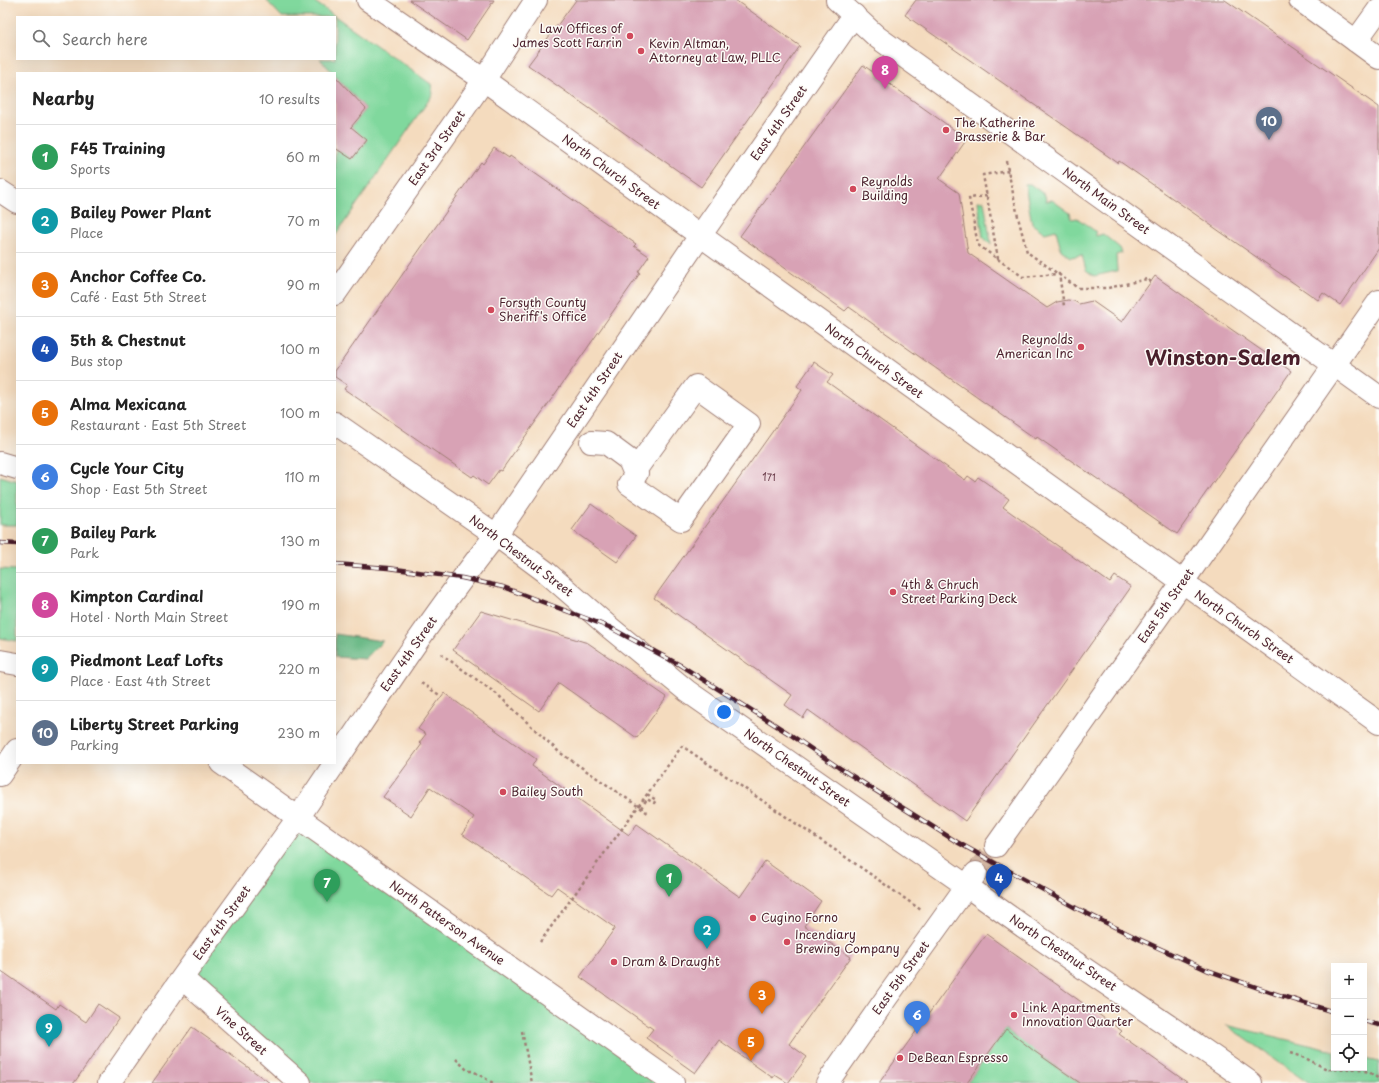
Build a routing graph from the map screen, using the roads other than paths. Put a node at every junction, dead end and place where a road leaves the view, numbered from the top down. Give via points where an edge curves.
1 (368, 0) edge
2 (536, 0) edge
3 (837, 0) edge
4 (1300, 0) edge
5 (859, 8) edge
6 (1379, 9) edge
7 (1356, 41) junction
8 (1379, 58) edge
9 (484, 80) junction
10 (0, 191) edge
11 (16, 201) edge
12 (700, 236) junction
13 (336, 293) edge
14 (1379, 301) edge
15 (1335, 364) junction
16 (1379, 396) edge
17 (336, 424) edge
18 (571, 426) junction
19 (0, 463) edge
20 (16, 468) edge
21 (634, 472) junction
22 (496, 536) junction
23 (1182, 583) junction
24 (0, 661) edge
25 (16, 664) edge
26 (1379, 723) edge
27 (16, 751) edge
28 (336, 762) edge
29 (222, 764) edge
30 (334, 764) edge
31 (0, 775) edge
32 (298, 818) junction
33 (996, 846) tunnel mouth
34 (971, 880) junction
35 (182, 978) junction
36 (109, 1083) edge
37 (300, 1083) edge
38 (673, 1083) edge
39 (827, 1083) edge
40 (1251, 1083) edge

1 - 9 street, North Church Street
2 - 9 street, East 3rd Street
3 - 5 street, North Main Street
4 - 7 street
5 - 12 street, East 4th Street
5 - 15 street, North Main Street via 877,37
6 - 7 street
7 - 8 street
9 - 12 street, North Church Street
9 - 13 street, East 3rd Street
10 - 11 street
12 - 18 street, East 4th Street
12 - 23 street, North Church Street
14 - 15 street, East 5th Street
15 - 16 street, North Main Street
15 - 23 street, East 5th Street
17 - 22 street, North Chestnut Street
18 - 21 street via 591,442 598,452 623,470
18 - 22 street, East 4th Street
19 - 20 street
21 - 21 street via 637,473 629,484 681,520 750,424 696,386
22 - 28 street, East 4th Street via 462,578
22 - 34 street, North Chestnut Street via 546,572 687,691
23 - 26 street, North Church Street
23 - 33 street, East 5th Street
24 - 25 street
27 - 31 street
29 - 32 street, North Patterson Avenue
30 - 32 street, East 4th Street
32 - 35 street, East 4th Street
32 - 38 street, North Patterson Avenue
34 - 39 street, East 5th Street
34 - 40 street, North Chestnut Street via 1000,911
35 - 36 street, East 4th Street
35 - 37 street, Vine Street

